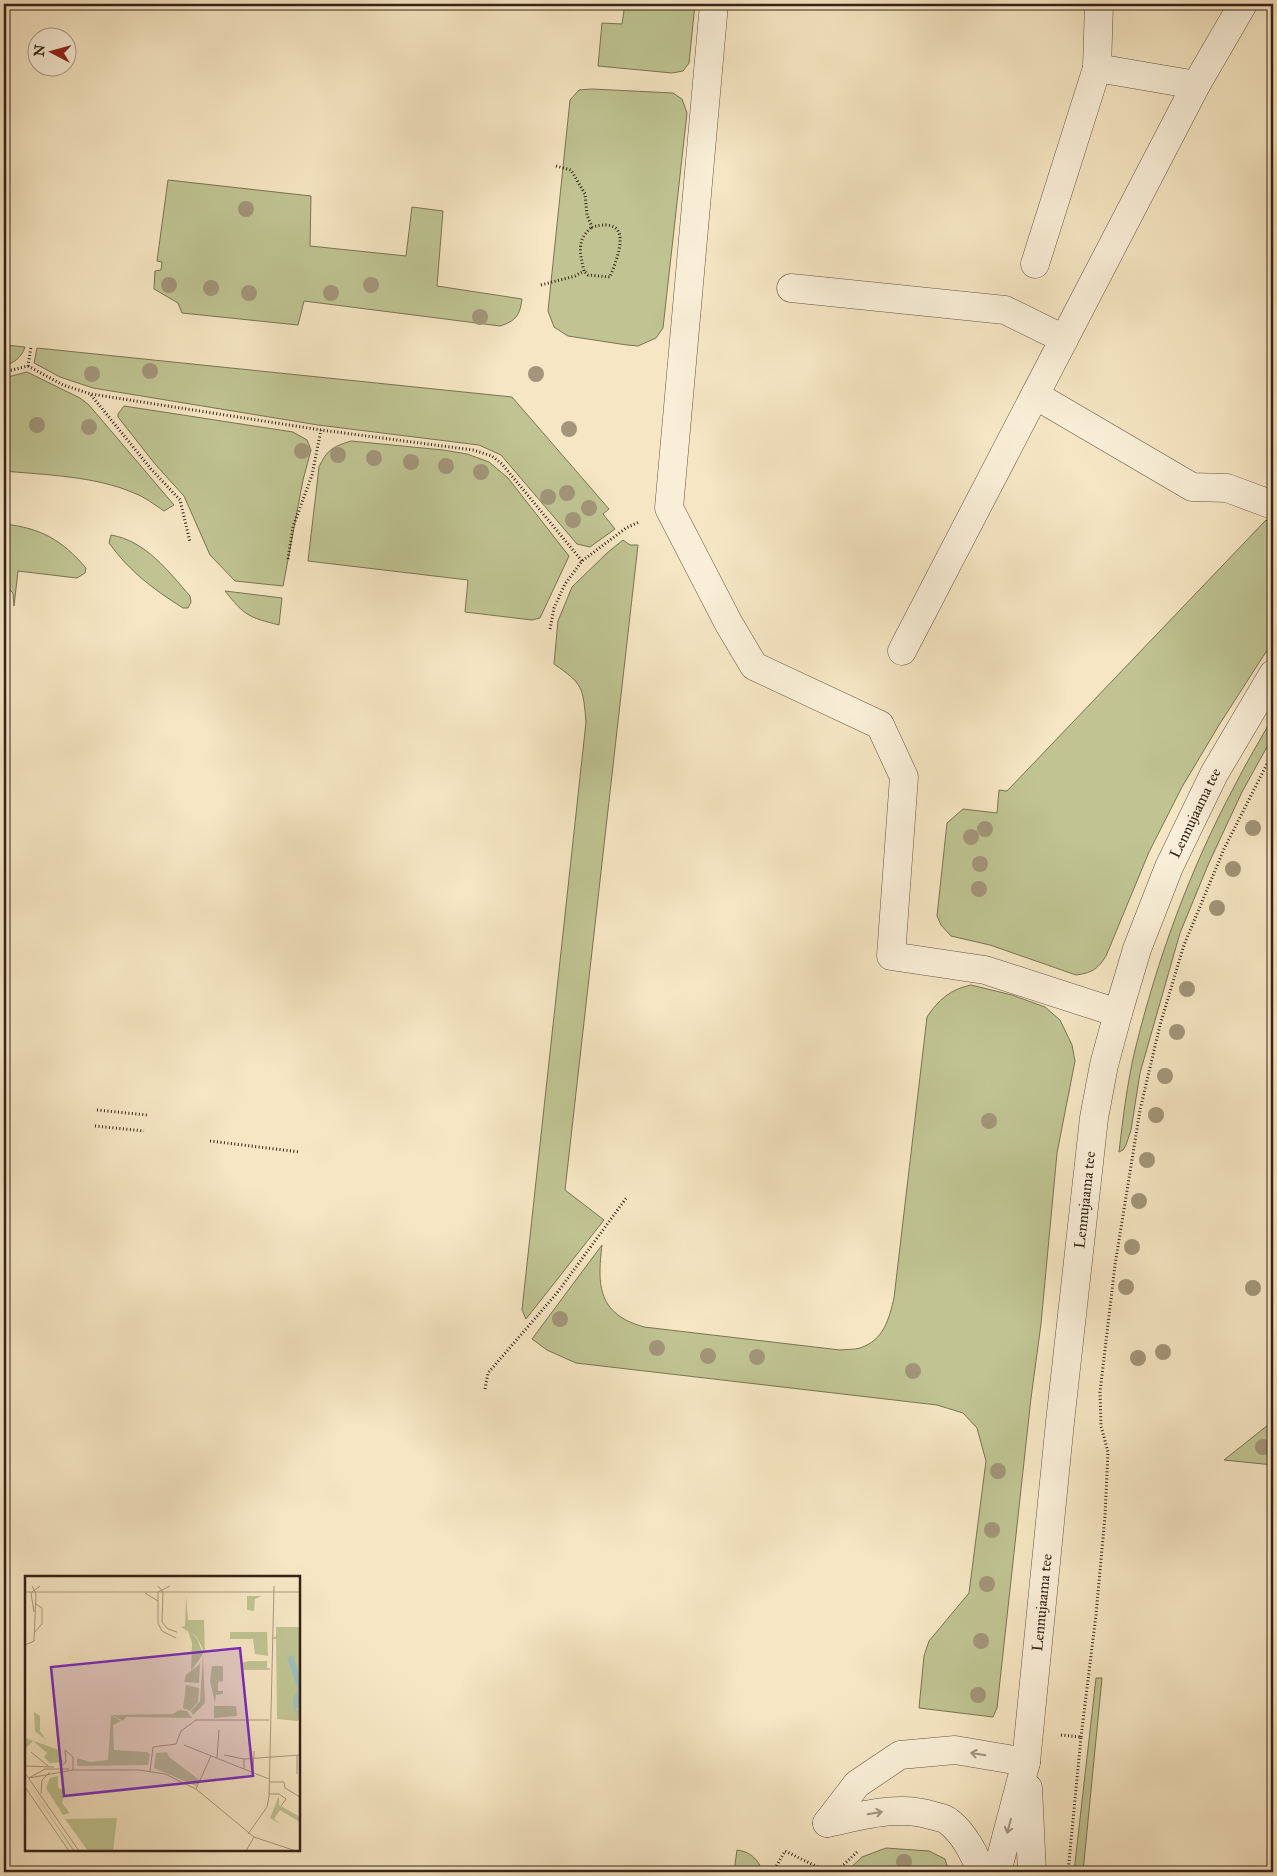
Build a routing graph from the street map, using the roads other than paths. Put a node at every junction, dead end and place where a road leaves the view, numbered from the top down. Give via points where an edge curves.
1 (714, 4) edge
2 (1099, 4) edge
3 (1243, 4) edge
4 (1097, 68) junction
5 (1196, 85) junction
6 (1035, 264) dead end
7 (791, 288) dead end
8 (1064, 340) junction
9 (1036, 395) junction
10 (1273, 505) edge
11 (902, 650) dead end
12 (1273, 674) edge
13 (1118, 1013) junction
14 (1026, 1762) junction
15 (982, 1872) edge
16 (997, 1872) edge
17 (1032, 1872) edge

1 - 13 street via 669,508 754,666 880,725 904,777 891,956 985,970
2 - 4 street
3 - 5 street
4 - 5 street
4 - 6 street
5 - 8 street
7 - 8 street via 1006,310
8 - 9 street
9 - 10 street via 1192,487 1227,488
9 - 11 street
12 - 13 street, Lennujaama tee via 1214,774 1169,867 1137,949
13 - 14 street, Lennujaama tee via 1094,1118
14 -> 15 street via 955,1750 900,1755 857,1784 827,1823 901,1810 930,1814 948,1820 971,1846
14 -> 16 street, Lennujaama tee
14 - 17 street, Lennujaama tee

